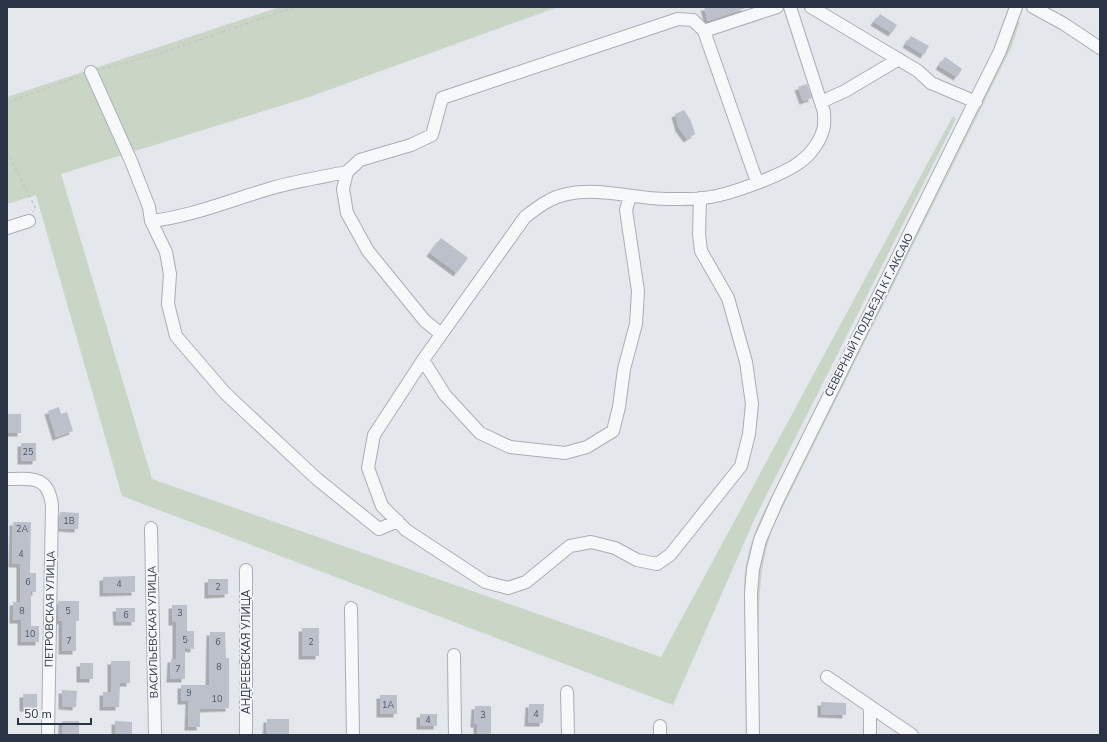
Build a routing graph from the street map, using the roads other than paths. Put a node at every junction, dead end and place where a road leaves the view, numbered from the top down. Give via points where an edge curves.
1 (777, 7) edge
2 (790, 7) edge
3 (811, 7) edge
4 (1016, 7) edge
5 (1033, 7) edge
6 (704, 31) junction
7 (1100, 48) edge
8 (899, 59) junction
9 (91, 72) road end
10 (821, 102) junction
11 (976, 102) junction
12 (347, 172) junction
13 (757, 182) junction
14 (630, 196) junction
15 (700, 198) junction
16 (150, 220) junction
17 (29, 221) road end
18 (7, 228) edge
19 (441, 334) junction
20 (423, 360) junction
21 (7, 479) edge
22 (398, 521) junction
23 (151, 528) dead end
24 (246, 570) dead end
25 (351, 608) dead end
26 (454, 655) dead end
27 (827, 677) dead end
28 (567, 692) dead end
29 (870, 706) junction
30 (48, 735) edge
31 (155, 735) edge
32 (246, 735) edge
33 (353, 735) edge
34 (455, 735) edge
35 (568, 735) edge
36 (754, 735) edge
37 (870, 735) edge
38 (912, 735) edge

1 - 6 street
2 - 10 street
3 - 8 street
4 - 11 street, СЕВЕРНЫЙ ПОДЪЕЗД К Г.АКСАЮ via 1007,37
5 - 7 street
6 - 12 street via 693,20 678,19 442,98 432,135 411,145 360,160
6 - 13 street
8 - 10 street
8 - 11 street via 931,83
9 - 16 street via 149,206
10 - 13 street via 824,112 823,130 814,148 800,162
11 - 36 street, СЕВЕРНЫЙ ПОДЪЕЗД К Г.АКСАЮ via 764,528 753,569
12 - 16 street via 273,188 176,218
12 - 19 street via 343,189 347,213 368,252 425,321
13 - 15 street
14 - 15 street
14 - 19 street via 595,191 566,194 545,202 525,217
14 - 20 street via 626,210 638,291 636,324 624,369 613,431 587,446 565,453 510,447 480,433 445,395
15 - 22 street via 701,251 728,298 746,362 752,404 749,434 741,466 670,555 657,564 637,560 615,548 591,542 570,546 526,582 508,588 485,582 406,530
16 - 22 street via 166,252 170,274 168,304 176,336 225,393 317,479 379,529
17 - 18 street
19 - 20 street
20 - 22 street via 374,435 368,468 382,506
21 - 30 street, ПЕТРОВСКАЯ УЛИЦА via 34,480 45,484 49,489 52,505
23 - 31 street, ВАСИЛЬЕВСКАЯ УЛИЦА
24 - 32 street, АНДРЕЕВСКАЯ УЛИЦА
25 - 33 street
26 - 34 street
27 - 29 street
28 - 35 street
29 - 37 street
29 - 38 street

